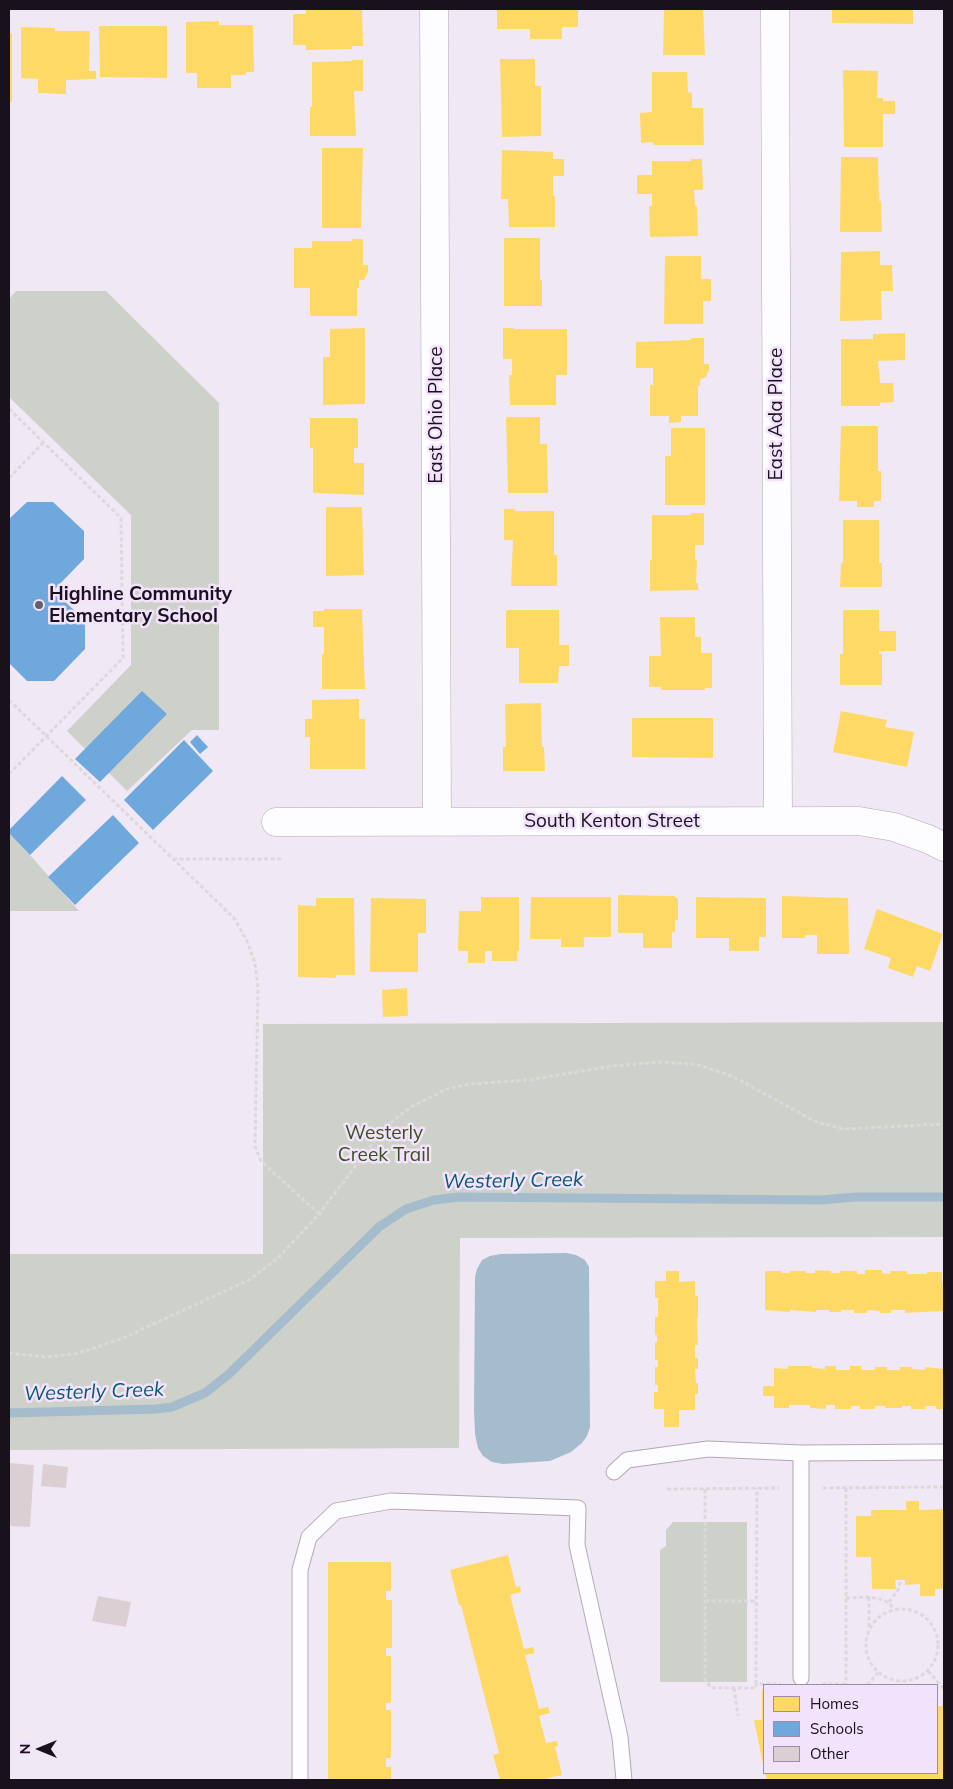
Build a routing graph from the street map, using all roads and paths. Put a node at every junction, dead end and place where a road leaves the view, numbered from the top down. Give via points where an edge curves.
1 (434, 9) edge
2 (775, 9) edge
3 (9, 409) edge
4 (43, 443) junction
5 (9, 478) edge
6 (9, 700) edge
7 (46, 736) junction
8 (9, 774) edge
9 (778, 820) junction
10 (437, 821) junction
11 (276, 822) dead end
12 (944, 847) edge
13 (172, 859) junction
14 (282, 859) dead end
15 (944, 1124) edge
16 (319, 1214) junction
17 (9, 1353) edge
18 (944, 1452) edge
19 (801, 1453) junction
20 (614, 1472) dead end
21 (668, 1488) dead end
22 (705, 1488) junction
23 (944, 1488) edge
24 (901, 1580) dead end
25 (869, 1597) junction
26 (846, 1598) junction
27 (705, 1601) junction
28 (757, 1601) junction
29 (889, 1602) junction
30 (892, 1610) junction
31 (869, 1630) junction
32 (928, 1671) junction
33 (878, 1672) junction
34 (801, 1678) dead end
35 (846, 1684) edge
36 (868, 1684) edge
37 (734, 1688) junction
38 (944, 1689) edge
39 (738, 1716) dead end
40 (300, 1780) edge
41 (624, 1780) edge

1 - 10 street, East Ohio Place
2 - 9 street, East Ada Place
3 - 4 path
4 - 5 path
4 - 7 path via 121,518 123,658
6 - 7 path
7 - 8 path
7 - 13 path
9 - 10 street, South Kenton Street
9 - 12 street, South Kenton Street via 859,821 894,828
10 - 11 street, South Kenton Street
13 - 14 path
13 - 16 path via 234,918 247,941 255,964 258,989 255,1146 261,1162
15 - 16 path via 844,1129 816,1122 732,1076 698,1065 634,1063 528,1080 469,1084 428,1097 395,1119
16 - 17 path via 278,1258 249,1280 123,1338 74,1354 45,1357
18 - 19 lane
19 - 20 lane via 708,1449 627,1460
19 - 34 lane
21 - 22 path
22 - 27 path
22 - 28 path via 757,1488
23 - 26 path via 846,1488
24 - 29 path
25 - 26 path
25 - 29 path
25 - 31 path
26 - 35 path
27 - 28 path
27 - 37 path via 705,1679 711,1688
28 - 37 path via 756,1688
29 - 30 path
30 - 31 path via 880,1616
30 - 32 path via 914,1610 932,1623 938,1650
31 - 33 path via 867,1654
32 - 33 path via 915,1679 900,1682
32 - 38 path
33 - 36 path
37 - 39 path
40 - 41 lane via 300,1570 309,1538 336,1511 391,1501 578,1508 577,1545 620,1737

